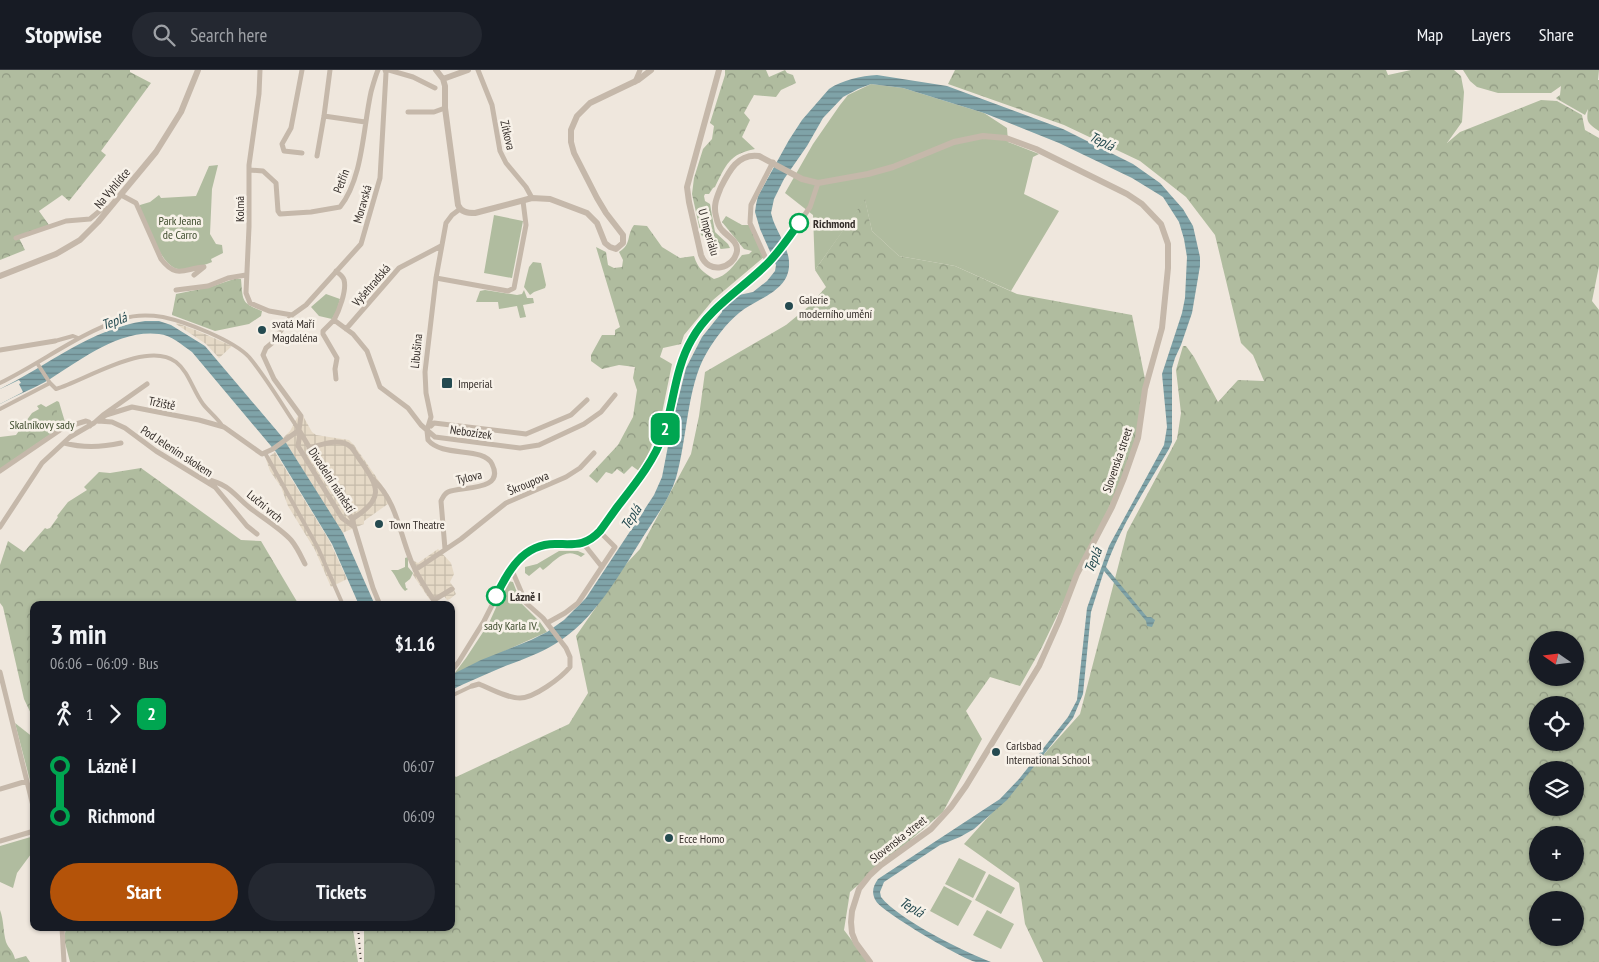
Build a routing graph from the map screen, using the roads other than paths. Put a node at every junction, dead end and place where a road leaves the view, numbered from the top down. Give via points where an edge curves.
1 (198, 70) edge
2 (260, 70) edge
3 (302, 70) edge
4 (330, 70) edge
5 (378, 70) edge
6 (387, 70) edge
7 (436, 70) edge
8 (468, 70) edge
9 (478, 70) edge
10 (640, 70) edge
11 (651, 70) edge
12 (719, 70) edge
13 (443, 79) junction
14 (635, 82) junction
15 (435, 88) dead end
16 (445, 108) junction
17 (408, 112) dead end
18 (324, 116) junction
19 (365, 122) junction
20 (302, 153) dead end
21 (317, 156) dead end
22 (774, 163) junction
23 (249, 170) junction
24 (818, 183) junction
25 (122, 195) junction
26 (532, 198) junction
27 (523, 201) junction
28 (110, 208) junction
29 (460, 209) junction
30 (16, 238) dead end
31 (441, 246) junction
32 (770, 261) junction
33 (336, 271) junction
34 (194, 275) dead end
35 (246, 275) junction
36 (0, 276) edge
37 (436, 278) junction
38 (176, 290) dead end
39 (292, 315) junction
40 (334, 320) junction
41 (346, 329) junction
42 (78, 338) junction
43 (55, 341) joint
44 (0, 350) edge
45 (38, 365) junction
46 (336, 379) dead end
47 (49, 381) junction
48 (0, 383) edge
49 (147, 384) dead end
50 (615, 395) dead end
51 (587, 400) dead end
52 (0, 409) edge
53 (98, 421) junction
54 (90, 426) junction
55 (224, 428) junction
56 (427, 430) junction
57 (299, 432) junction
58 (526, 434) junction
59 (121, 442) dead end
60 (64, 443) junction
61 (310, 448) junction
62 (528, 448) junction
63 (265, 453) junction
64 (594, 453) dead end
65 (0, 471) edge
66 (200, 477) junction
67 (373, 479) junction
68 (352, 519) junction
69 (354, 526) junction
70 (0, 527) edge
71 (599, 531) junction
72 (257, 534) dead end
73 (582, 543) junction
74 (445, 549) junction
75 (305, 564) dead end
76 (602, 567) junction
77 (511, 568) junction
78 (415, 570) junction
79 (452, 589) dead end
80 (341, 601) edge
81 (378, 601) edge
82 (434, 601) edge
83 (437, 601) edge
84 (547, 623) junction
85 (455, 667) edge
86 (0, 672) edge
87 (472, 686) joint
88 (455, 694) edge
89 (27, 781) junction
90 (0, 789) edge
91 (30, 793) edge
92 (30, 832) edge
93 (0, 841) edge
94 (62, 931) edge
95 (64, 962) edge
96 (870, 962) edge

1 - 25 street, Na Vyhlídce via 181,112 156,152
2 - 23 street, Kolmá
3 - 20 street via 291,128 282,144 284,151
4 - 18 street
5 - 19 street, Petřín
6 - 15 street via 413,77
6 - 33 street, Moravská via 380,178 361,244
7 - 13 street
8 - 13 street
9 - 26 street, Zítkova via 492,105 500,151
10 - 14 street
11 - 14 street
12 - 22 street, U Imperiálu via 687,187 701,255 707,265 716,268 728,264 737,251 733,240 721,228 714,210 729,172 739,160 748,156 759,156
13 - 16 street
14 - 26 street via 584,107 574,120 571,136 574,153 597,198 622,233 624,241 621,246 616,249 608,246 596,223 582,210 550,199
16 - 17 street via 434,112
16 - 29 street
18 - 19 street
18 - 21 street
19 - 23 street, Petřín via 362,152 340,207 280,214 276,183 263,171
22 - 24 street, U Imperiálu via 807,181
22 - 32 street via 751,204 750,223
23 - 35 street, Kolmá
24 - 32 street via 810,207
24 - 96 street, Slovenska street via 893,168 954,142 996,136 1036,148 1127,194 1155,217 1168,244 1162,328 1145,389 1138,438 1112,507 1077,574 1039,666 966,786 931,829 881,865 860,890 852,911 852,933
25 - 28 street, Na Vyhlídce
25 - 34 street via 136,203 166,266 176,271 204,267
26 - 27 street
27 - 29 street via 475,213
27 - 37 street via 526,225 514,288 508,291
28 - 30 street via 102,209 90,219 66,221
28 - 36 street, Na Vyhlídce via 80,240 56,254
29 - 31 street, Libušina via 446,223
31 - 37 street, Libušina
31 - 41 street, Vyšehradská via 399,268
32 - 71 street via 713,312 692,338 655,454
33 - 39 street, Moravská via 306,305
33 - 40 street via 345,282
35 - 38 street via 208,286
35 - 39 street, Kolmá via 246,293 250,303
37 - 56 street, Libušina via 425,372 432,418
39 - 57 street, Moravská via 263,355 274,380 301,416
40 - 41 street
40 - 46 street via 323,334 336,353
41 - 56 street via 367,351 380,386 408,408
42 - 43 street via 73,336
42 - 45 street
42 - 57 street via 131,317 162,317 199,329 234,345 249,357
43 - 44 street
45 - 47 street
45 - 48 street
47 - 52 street
47 - 55 street, Tržiště via 56,389 120,362 163,356 175,361 184,371 202,403
49 - 53 street
50 - 62 street, Nebozízek via 601,412 584,424
51 - 58 street via 570,415
53 - 54 street
53 - 55 street, Tržiště via 132,407
53 - 66 street, Pod Jelením skokem via 112,422 125,428 156,452
54 - 60 street
54 - 65 street via 86,421 63,428
55 - 63 street, Tržiště via 258,452
56 - 58 street, Nebozízek via 434,422
56 - 62 street, Nebozízek via 435,437
56 - 74 street, Tylova via 428,440 434,445 483,456 494,471 486,486 449,491 444,495 441,501
57 - 61 street, Divadelní náměstí
57 - 63 street
57 - 69 street, Divadelní náměstí via 298,446 342,518
58 - 62 street
59 - 60 street via 106,446
60 - 70 street via 42,463
61 - 67 street, Divadelní náměstí via 337,442 350,445
61 - 68 street, Divadelní náměstí
63 - 80 street via 318,548
64 - 74 street, Škroupova via 572,474 506,503
66 - 72 street, Pod Jelením skokem via 215,487
66 - 75 street, Luční vrch via 229,488 252,510 267,519 291,540
67 - 68 street, Divadelní náměstí via 376,486 373,501
67 - 78 street via 381,486 399,522
68 - 69 street, Divadelní náměstí
69 - 81 street
71 - 73 street
71 - 76 street via 614,547
73 - 76 street
73 - 77 street via 540,547 520,557
74 - 78 street
76 - 84 street via 578,603
77 - 84 street via 526,603
77 - 85 street via 484,621
78 - 82 street
79 - 83 street
84 - 87 street via 570,657 570,667 555,683 522,698 479,684
86 - 89 street
87 - 88 street
89 - 90 street
89 - 91 street
92 - 93 street
94 - 95 street

